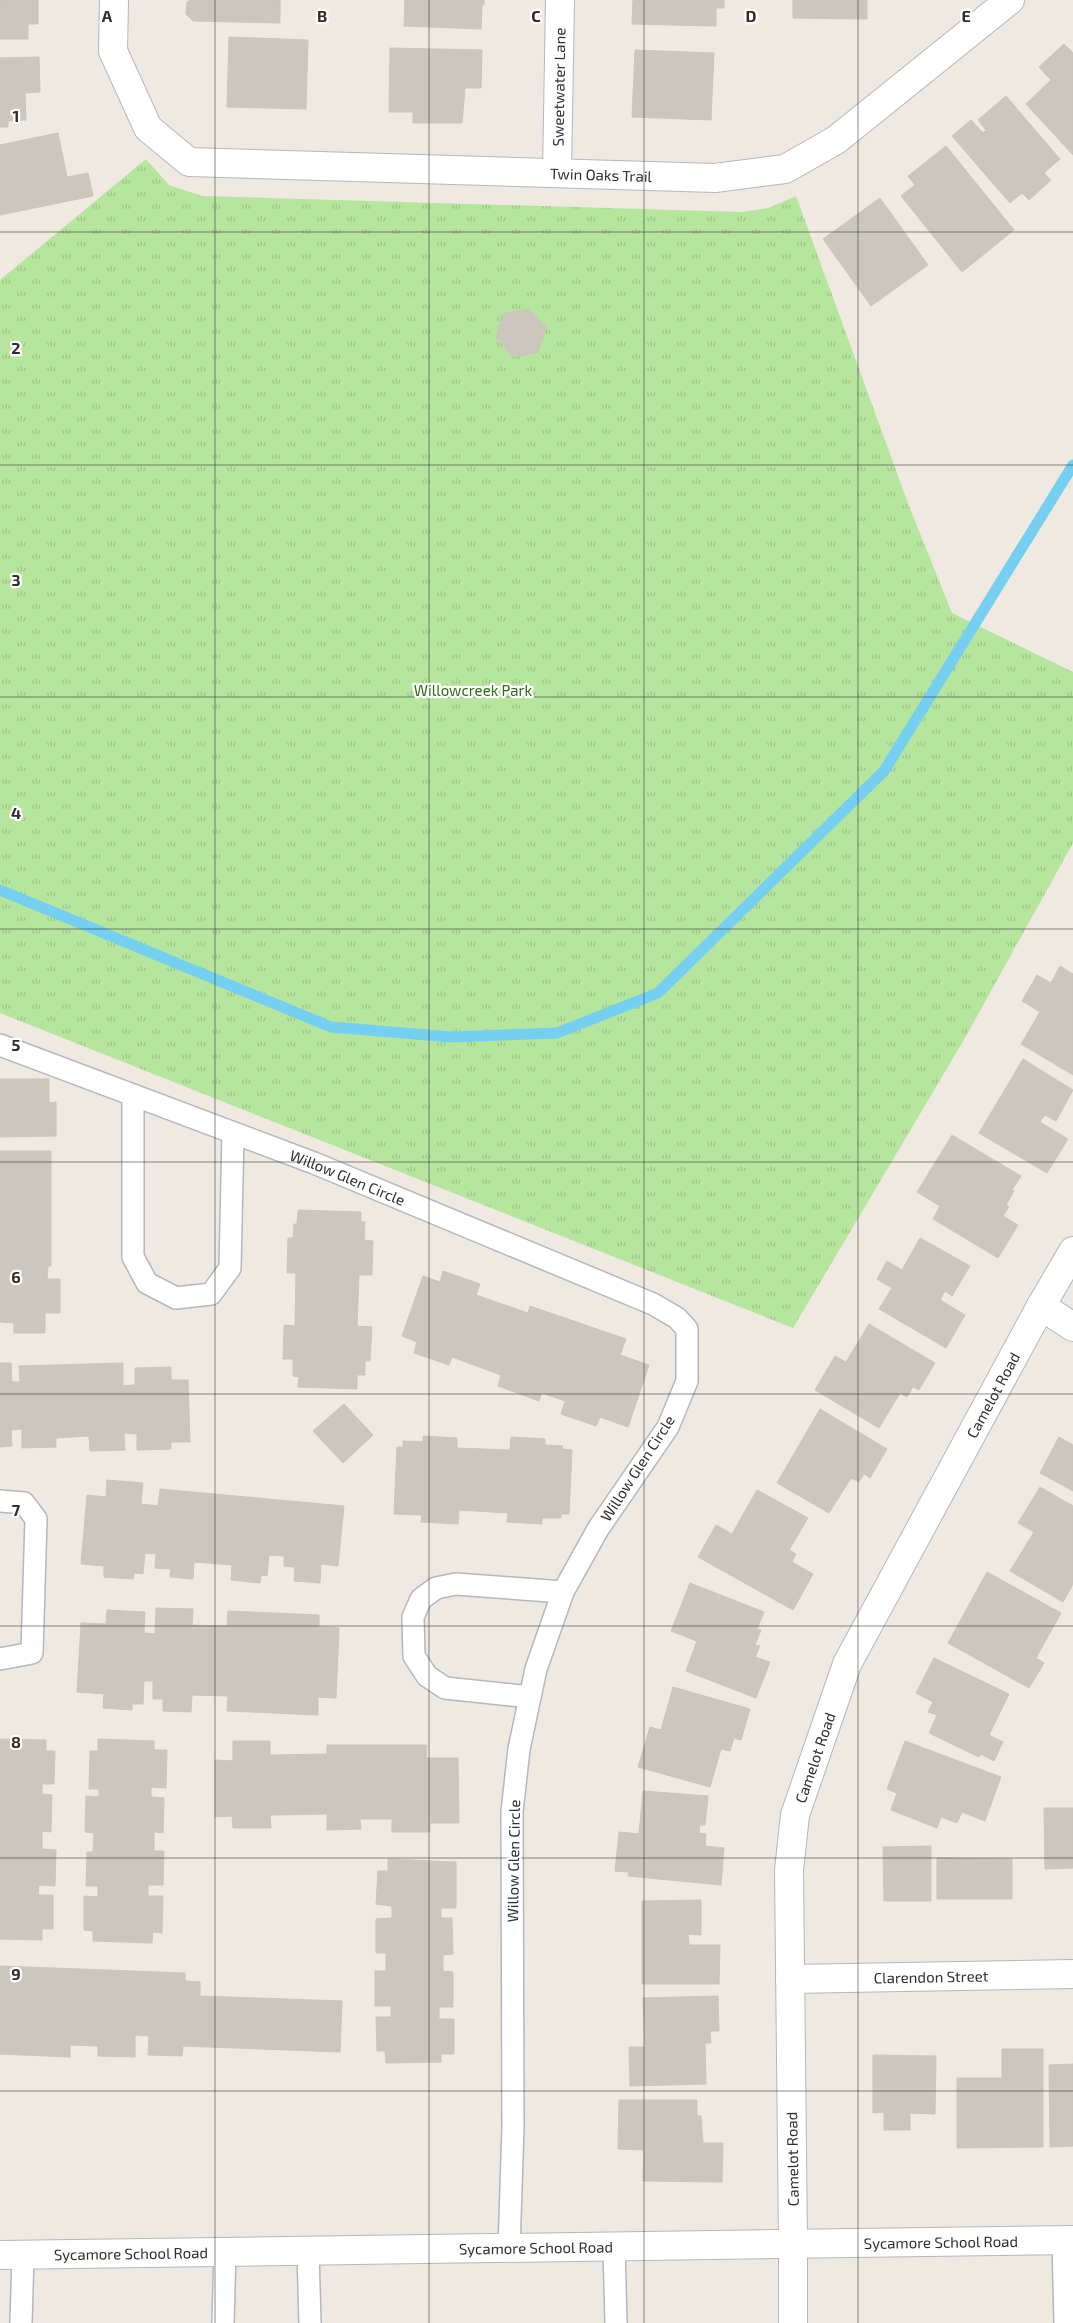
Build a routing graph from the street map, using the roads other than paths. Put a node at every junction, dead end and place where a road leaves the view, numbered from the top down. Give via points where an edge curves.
1 (114, 0) edge
2 (560, 0) edge
3 (1010, 0) edge
4 (557, 173) junction
5 (0, 1045) edge
6 (133, 1095) junction
7 (233, 1133) junction
8 (1073, 1251) edge
9 (1041, 1306) junction
10 (1073, 1328) edge
11 (0, 1501) edge
12 (563, 1592) junction
13 (0, 1660) edge
14 (530, 1698) junction
15 (1073, 1974) edge
16 (790, 1979) junction
17 (1068, 2240) edge
18 (793, 2244) junction
19 (614, 2247) junction
20 (509, 2249) junction
21 (308, 2251) junction
22 (225, 2252) junction
23 (11, 2255) edge
24 (21, 2323) edge
25 (222, 2323) edge
26 (310, 2323) edge
27 (616, 2323) edge
28 (793, 2323) edge
29 (1065, 2323) edge

1 - 4 street, Twin Oaks Trail via 113,51 148,128 189,162
2 - 4 street, Sweetwater Lane
3 - 4 street, Twin Oaks Trail via 836,140 785,169 715,178
5 - 6 lane, Willow Glen Circle
6 - 7 lane, Willow Glen Circle
6 - 7 lane via 132,1257 147,1283 176,1298 211,1294 230,1268
7 - 12 lane, Willow Glen Circle via 314,1163 653,1304 677,1318 687,1330 687,1381 668,1427 598,1528
8 - 9 street, Camelot Road
9 - 10 street
9 - 16 street, Camelot Road via 847,1664 795,1815 789,1870
11 - 13 lane via 24,1503 36,1519 32,1653
12 - 14 lane, Willow Glen Circle via 536,1669
12 - 14 lane via 456,1584 436,1588 421,1598 413,1617 414,1656 427,1676 445,1688
14 - 20 lane, Willow Glen Circle via 519,1749 512,1812 513,2127
15 - 16 street, Clarendon Street
16 - 18 street, Camelot Road
17 - 18 street, Sycamore School Road
17 - 29 lane
18 - 19 street, Sycamore School Road
18 - 28 street, Camelot Road
19 - 20 street, Sycamore School Road
19 - 27 lane
20 - 21 street, Sycamore School Road
21 - 22 street, Sycamore School Road
21 - 26 lane
22 - 23 street, Sycamore School Road
22 - 25 lane
23 - 24 lane

